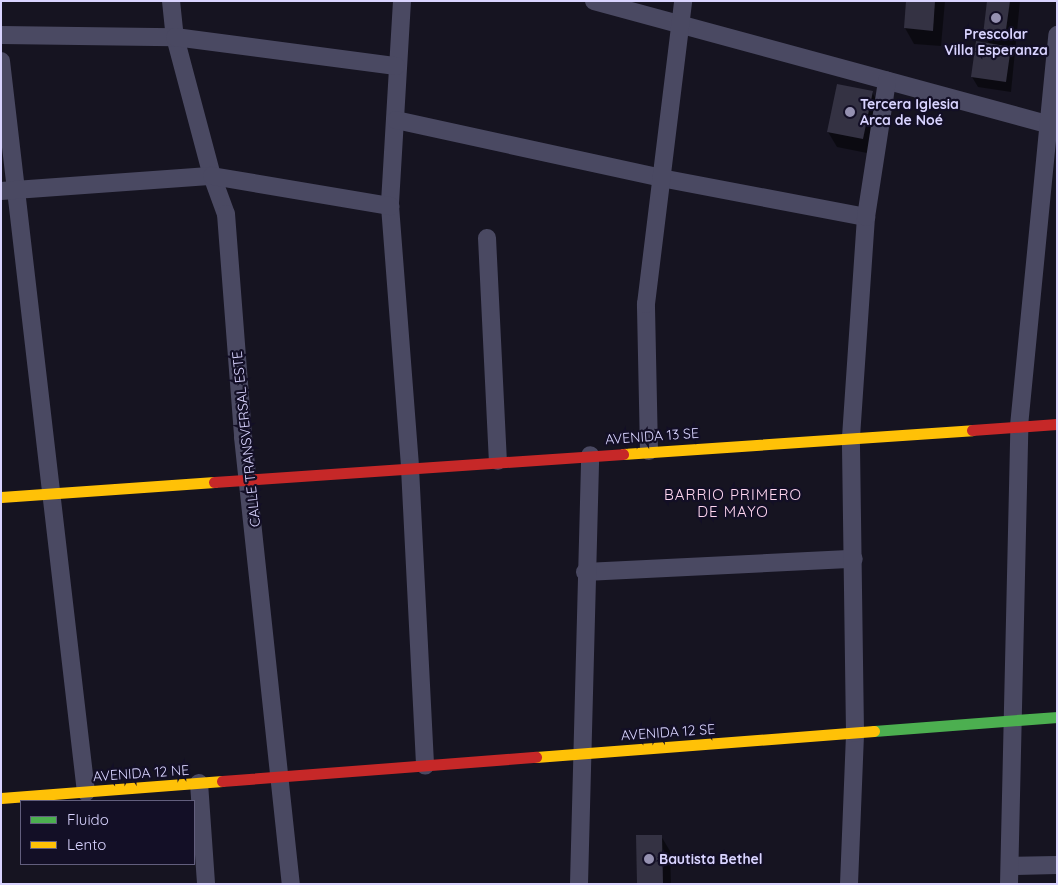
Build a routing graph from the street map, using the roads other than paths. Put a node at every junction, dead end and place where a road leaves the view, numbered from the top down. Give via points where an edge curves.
1 (172, 1) edge
2 (402, 1) edge
3 (594, 1) edge
4 (683, 1) edge
5 (681, 23) junction
6 (1, 35) edge
7 (1057, 35) edge
8 (175, 37) junction
9 (1, 61) edge
10 (396, 66) junction
11 (886, 81) junction
12 (396, 120) junction
13 (1052, 126) edge
14 (212, 176) junction
15 (661, 178) junction
16 (9, 190) edge
17 (390, 206) junction
18 (866, 217) junction
19 (487, 238) dead end
20 (1057, 424) edge
21 (1019, 426) junction
22 (851, 437) junction
23 (649, 451) junction
24 (590, 455) junction
25 (498, 461) junction
26 (410, 468) junction
27 (249, 479) junction
28 (52, 492) junction
29 (1, 497) edge
30 (854, 559) junction
31 (585, 572) junction
32 (1057, 717) edge
33 (1013, 721) junction
34 (856, 733) junction
35 (582, 754) junction
36 (425, 766) junction
37 (282, 777) junction
38 (199, 783) junction
39 (86, 792) junction
40 (1, 798) edge
41 (1057, 865) edge
42 (1010, 866) junction
43 (206, 884) edge
44 (291, 884) edge
45 (579, 884) edge
46 (849, 884) edge
47 (1009, 884) edge

1 - 8 street, CALLE TRANSVERSAL ESTE
2 - 10 street
3 - 5 street
4 - 5 street
5 - 11 street
5 - 15 street
6 - 8 street
7 - 13 street
8 - 10 street
8 - 14 street, CALLE TRANSVERSAL ESTE
9 - 16 street
10 - 12 street
11 - 13 street
11 - 18 street
12 - 15 street
12 - 17 street
13 - 21 street
14 - 16 street
14 - 17 street
14 - 27 street, CALLE TRANSVERSAL ESTE via 226,214
15 - 18 street
15 - 23 street via 646,304
16 - 28 street
17 - 26 street
18 - 22 street
19 - 25 street
20 - 21 street, AVENIDA 13 SE
21 - 22 street, AVENIDA 13 SE
21 - 33 street
22 - 23 street, AVENIDA 13 SE
22 - 30 street
23 - 24 street, AVENIDA 13 SE
24 - 25 street, AVENIDA 13 SE
24 - 31 street
25 - 26 street, AVENIDA 13 SE
26 - 27 street, AVENIDA 13 SE
26 - 36 street
27 - 28 street, AVENIDA 13 SE
27 - 37 street, CALLE TRANSVERSAL ESTE
28 - 29 street, AVENIDA 13 SE
28 - 39 street
30 - 31 street
30 - 34 street
31 - 35 street
32 - 33 street, AVENIDA 12 SE
33 - 34 street, AVENIDA 12 SE
33 - 42 street
34 - 35 street, AVENIDA 12 SE
34 - 46 street
35 - 36 street, AVENIDA 12 SE
35 - 45 street
36 - 37 street, AVENIDA 12 SE
37 - 38 street, AVENIDA 12 NE
37 - 44 street, CALLE TRANSVERSAL ESTE
38 - 39 street, AVENIDA 12 NE
38 - 43 street
39 - 40 street, AVENIDA 12 NE
41 - 42 street
42 - 47 street

